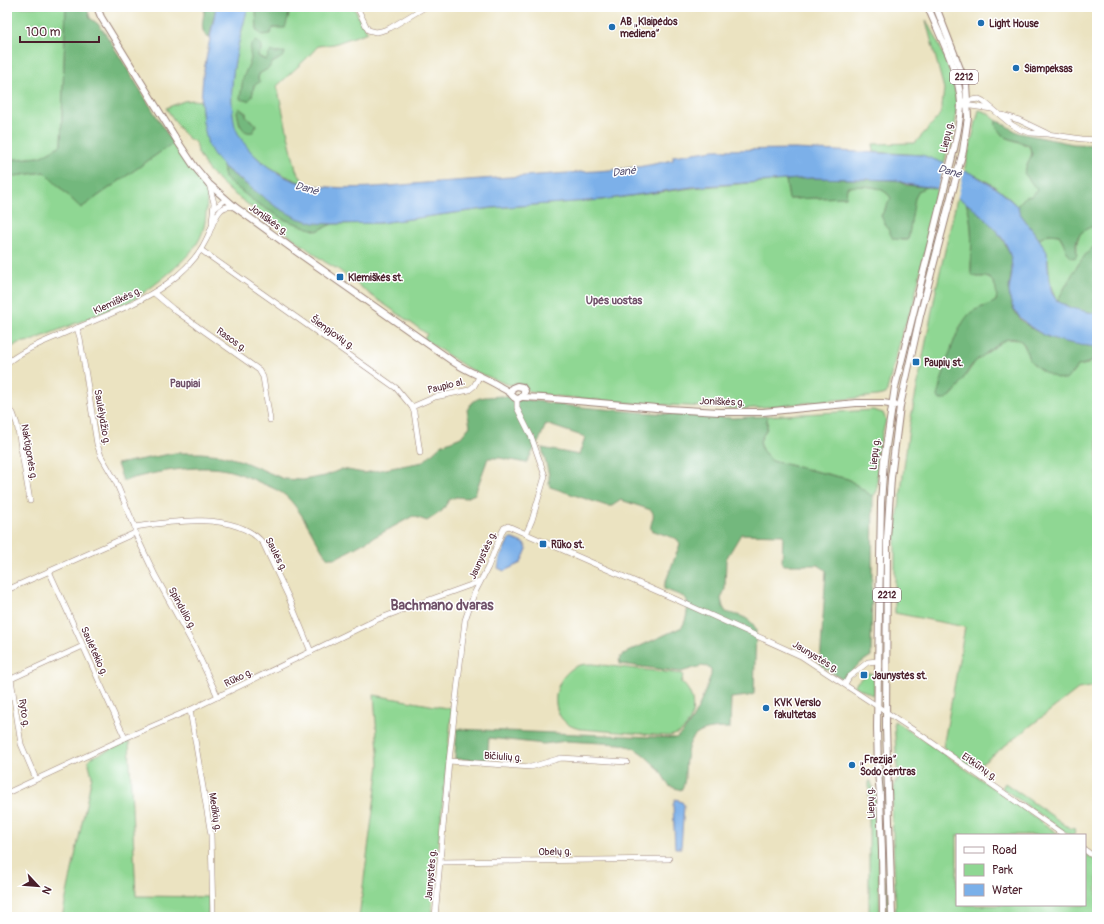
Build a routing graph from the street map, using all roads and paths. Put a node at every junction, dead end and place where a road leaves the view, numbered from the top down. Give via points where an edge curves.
1 (97, 7) edge
2 (357, 7) edge
3 (425, 7) edge
4 (928, 7) edge
5 (936, 7) edge
6 (961, 102) junction
7 (968, 103) junction
8 (1001, 115) junction
9 (1047, 134) junction
10 (1097, 140) edge
11 (209, 184) junction
12 (226, 199) junction
13 (235, 207) junction
14 (214, 209) junction
15 (222, 209) junction
16 (212, 227) junction
17 (201, 250) junction
18 (154, 293) junction
19 (76, 328) junction
20 (7, 363) edge
21 (479, 377) junction
22 (494, 383) junction
23 (514, 386) junction
24 (511, 394) junction
25 (521, 396) junction
26 (891, 404) junction
27 (900, 406) junction
28 (412, 407) junction
29 (7, 409) edge
30 (270, 420) dead end
31 (420, 453) dead end
32 (30, 501) dead end
33 (135, 530) junction
34 (526, 534) junction
35 (49, 571) junction
36 (479, 582) junction
37 (7, 590) edge
38 (83, 646) junction
39 (311, 652) junction
40 (878, 661) junction
41 (845, 684) junction
42 (218, 697) junction
43 (877, 706) junction
44 (190, 710) junction
45 (886, 712) junction
46 (125, 738) junction
47 (449, 761) junction
48 (627, 762) dead end
49 (36, 779) junction
50 (7, 792) edge
51 (1063, 834) edge
52 (1086, 851) edge
53 (669, 859) dead end
54 (1097, 859) edge
55 (441, 862) junction
56 (213, 917) edge
57 (435, 917) edge
58 (883, 917) edge
59 (892, 917) edge

1 - 11 main road, Joniškės g. via 178,142
2 - 3 street via 368,30 376,32 390,28
4 - 6 main road, Liepų g. / 2212 via 955,71
5 - 7 main road, Liepų g. / 2212 via 962,70
6 - 7 street
6 - 26 main road, Liepų g. / 2212 via 954,148
7 - 8 street via 992,109
7 - 27 main road, Liepų g. / 2212 via 968,123 962,151
8 - 9 street via 1020,120
8 - 9 street via 1021,130
9 - 10 street
11 - 12 main road, Joniškės g.
11 - 14 street, Klemiškės g.
12 - 13 main road, Joniškės g.
12 - 14 street
12 - 15 street, Klemiškės g.
13 - 15 street
13 - 21 main road, Joniškės g. via 346,288
14 - 16 street, Klemiškės g.
15 - 16 street, Klemiškės g.
16 - 17 street, Klemiškės g.
17 - 18 street, Klemiškės g. via 183,270
17 - 28 street, Šienpjovių g. via 388,382
18 - 19 street, Klemiškės g.
18 - 30 street, Rasos g. via 259,370 263,377
19 - 20 street, Klemiškės g. via 24,351
19 - 33 street, Saulėlydžio g. via 80,338 97,444
21 - 22 main road, Joniškės g.
21 - 28 street, Paupio al. via 469,390 435,397
22 - 23 main road, Joniškės g.
22 - 24 main road, Joniškės g.
23 - 24 main road
23 - 25 main road via 523,388
24 - 25 main road
25 - 26 main road, Joniškės g. via 574,402 734,412 763,412 856,403
25 - 34 street via 517,408 531,436 545,476
26 - 27 main road, Joniškės g.
26 - 40 main road, Liepų g. / 2212 via 882,484
27 - 45 main road, Liepų g. / 2212 via 891,478 888,531
28 - 31 street, Šienpjovių g.
29 - 32 street, Naktigonės g. via 13,413 17,424
33 - 35 street, Saulės g.
33 - 39 street, Saulės g. via 167,522 194,520 237,526 257,536 263,543 288,596
33 - 42 street, Spindulio g. via 158,581 206,668
34 - 36 street, Jaunystės g. via 508,526 504,528
34 - 41 street, Jaunystės g. via 801,656
35 - 37 street, Saulės g.
35 - 38 street, Saulėtekio g.
36 - 39 street, Rūko g. via 376,620
36 - 47 street, Jaunystės g. via 465,620
38 - 46 street, Saulėtekio g.
38 - 49 street, Ryto g. via 11,679 21,744
39 - 42 street, Rūko g.
40 - 41 street via 868,662
40 - 43 main road, Liepų g. / 2212
41 - 43 street, Jaunystės g.
42 - 44 street, Rūko g.
43 - 45 street, Jaunystės g.
43 - 58 main road, Liepų g. / 2212
44 - 46 street, Rūko g.
44 - 56 street, Medikių g. via 211,835
45 - 51 street, Eitkūnų g.
45 - 59 main road, Liepų g. / 2212
46 - 49 street, Rūko g.
47 - 48 street, Bičiulių g. via 531,767 561,758
47 - 55 street, Jaunystės g.
49 - 50 street, Rūko g.
52 - 54 street
53 - 55 street, Obelų g.
55 - 57 street, Jaunystės g.

